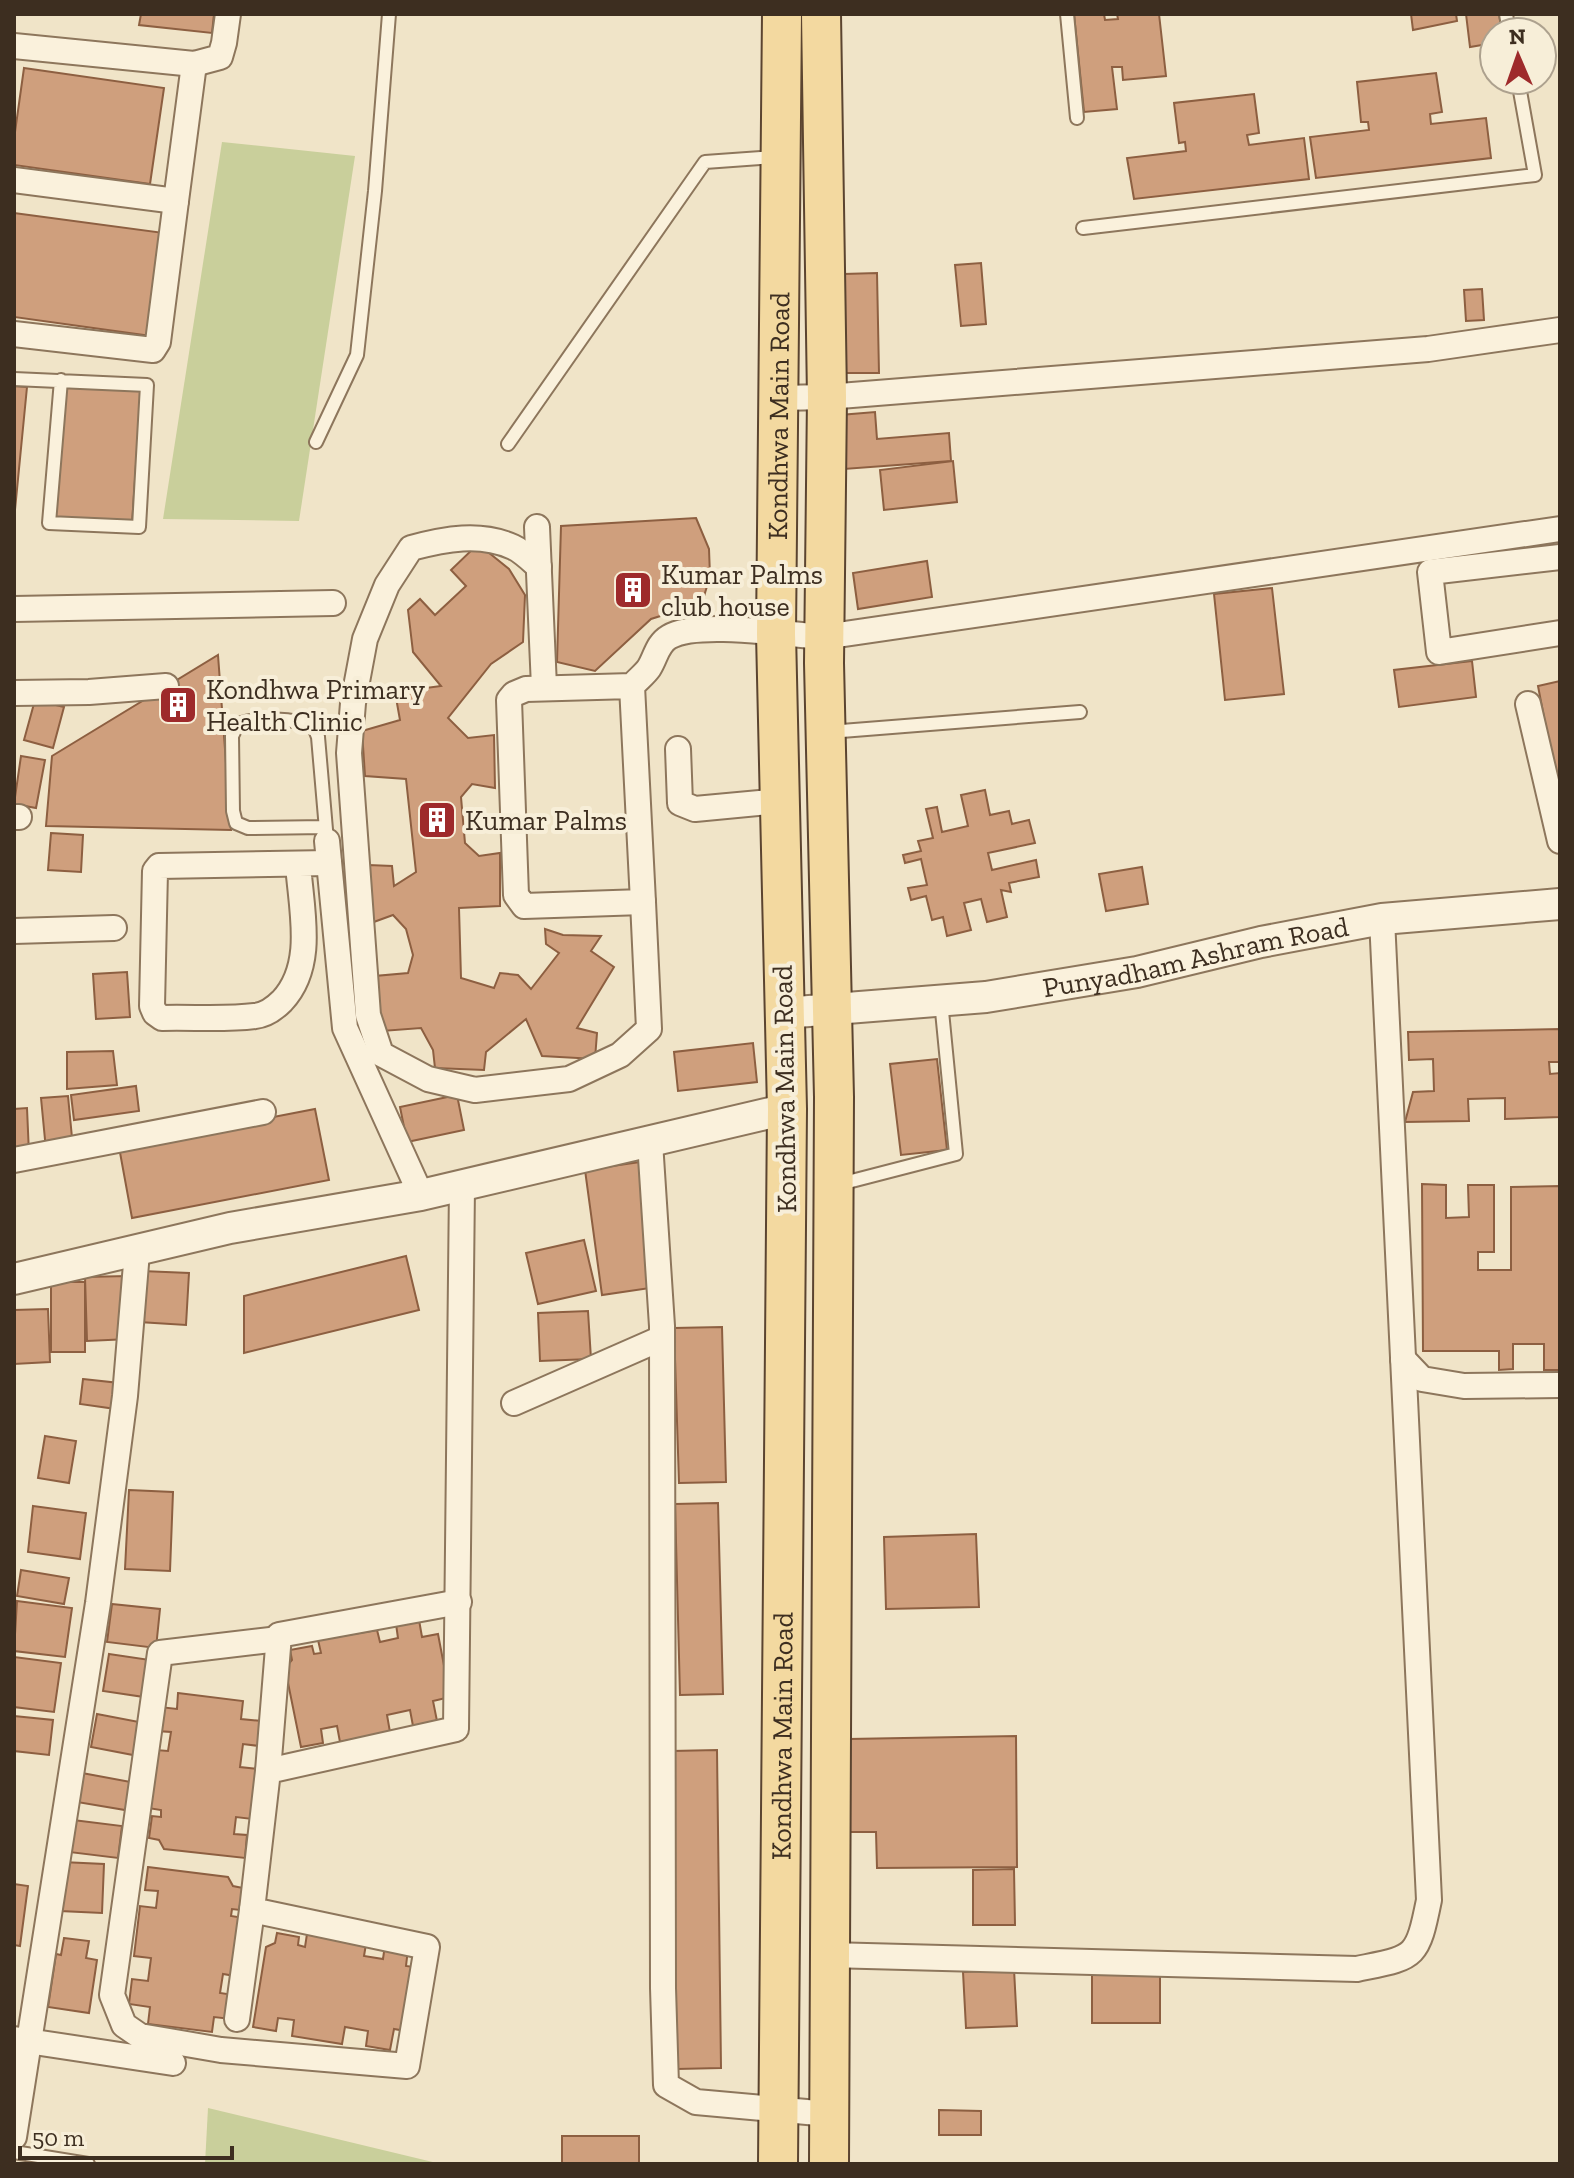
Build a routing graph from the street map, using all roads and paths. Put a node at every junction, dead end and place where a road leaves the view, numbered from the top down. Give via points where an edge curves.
1 (228, 14) edge
2 (389, 14) edge
3 (782, 14) edge
4 (821, 14) edge
5 (1067, 14) edge
6 (14, 46) edge
7 (194, 64) junction
8 (1521, 96) edge
9 (1077, 118) dead end
10 (780, 157) junction
11 (14, 180) edge
12 (176, 201) junction
13 (1083, 228) dead end
14 (1560, 330) edge
15 (14, 334) edge
16 (14, 379) edge
17 (61, 380) junction
18 (827, 397) junction
19 (779, 398) junction
20 (316, 442) dead end
21 (508, 444) dead end
22 (537, 527) dead end
23 (1560, 529) edge
24 (1534, 531) junction
25 (1549, 559) edge
26 (539, 567) junction
27 (333, 603) dead end
28 (14, 609) edge
29 (1560, 633) edge
30 (776, 634) junction
31 (824, 637) junction
32 (166, 686) dead end
33 (632, 686) junction
34 (544, 687) junction
35 (14, 693) edge
36 (1528, 704) dead end
37 (1080, 712) dead end
38 (826, 733) junction
39 (678, 749) dead end
40 (780, 801) junction
41 (1560, 841) edge
42 (327, 844) junction
43 (298, 864) junction
44 (643, 902) junction
45 (1560, 904) edge
46 (1382, 919) junction
47 (114, 928) dead end
48 (14, 931) edge
49 (941, 1001) junction
50 (832, 1009) junction
51 (784, 1013) junction
52 (787, 1109) junction
53 (263, 1112) dead end
54 (650, 1142) junction
55 (14, 1160) edge
56 (462, 1186) junction
57 (833, 1186) junction
58 (421, 1195) junction
59 (137, 1252) junction
60 (14, 1279) edge
61 (662, 1338) junction
62 (1403, 1359) junction
63 (1560, 1385) edge
64 (514, 1403) dead end
65 (459, 1602) junction
66 (279, 1639) junction
67 (268, 1771) junction
68 (252, 1910) junction
69 (829, 1955) junction
70 (237, 2019) dead end
71 (21, 2040) edge
72 (173, 2063) dead end
73 (778, 2111) junction
74 (829, 2114) junction
75 (14, 2137) edge
76 (14, 2152) edge
77 (88, 2164) edge
78 (778, 2164) edge
79 (829, 2164) edge

1 - 7 street via 220,57
2 - 20 lane via 357,355
3 - 10 main road, Kondhwa Main Road
4 - 18 main road, Kondhwa Main Road
5 - 9 lane
6 - 7 street
7 - 12 street
8 - 13 lane via 1535,175
10 - 19 main road, Kondhwa Main Road
10 - 21 lane via 705,162
11 - 12 street
12 - 15 street via 153,350
14 - 18 street via 1428,349
16 - 17 lane
17 - 17 lane via 147,385 139,527 49,523
18 - 19 street
18 - 31 main road, Kondhwa Main Road
19 - 30 main road, Kondhwa Main Road
22 - 26 street
23 - 24 street
24 - 25 street
24 - 31 street
25 - 29 street via 1430,572 1439,652
26 - 34 street
26 - 44 street via 515,547 480,538 411,548 387,585 365,639 349,753 368,1015 381,1054 428,1079 475,1090 569,1079 620,1055 649,1029
27 - 28 street
30 - 31 street
30 - 33 street via 683,631 667,637
30 - 40 main road, Kondhwa Main Road
31 - 38 main road, Kondhwa Main Road
32 - 35 street
33 - 34 street
33 - 44 street
34 - 44 street via 526,689 509,700 516,895 524,906 534,907
36 - 41 street
37 - 38 lane
38 - 50 main road, Kondhwa Main Road
39 - 40 street via 680,803 695,809
40 - 51 main road, Kondhwa Main Road
42 - 42 lane via 314,727 251,720 238,724 232,736 236,823
42 - 43 street
42 - 58 street via 345,1028
43 - 43 street via 159,866 155,1013 162,1018 258,1016 276,1008 300,975 304,953
45 - 46 street, Punyadham Ashram Road
46 - 49 street, Punyadham Ashram Road via 1137,972
46 - 62 street
47 - 48 street
49 - 50 street, Punyadham Ashram Road
49 - 57 lane via 956,1154
50 - 51 street, Punyadham Ashram Road
50 - 57 main road, Kondhwa Main Road
51 - 52 main road, Kondhwa Main Road
52 - 54 street
52 - 73 main road, Kondhwa Main Road
53 - 55 street
54 - 56 street
54 - 61 street
56 - 58 street
56 - 65 street
57 - 69 main road, Kondhwa Main Road
58 - 59 street via 230,1228
59 - 60 street
59 - 71 street via 100,1587
61 - 64 street
61 - 73 street via 666,2085 696,2102
62 - 63 street via 1422,1379 1436,1382
62 - 69 street via 1429,1900 1421,1940 1404,1959 1357,1969
65 - 66 street
65 - 67 street via 456,1729
66 - 67 street
66 - 68 street via 160,1653 112,1995 124,2025 140,2036 221,2050 407,2066 427,1947
67 - 68 street
68 - 70 street
69 - 74 main road, Kondhwa Main Road
71 - 72 street
71 - 75 street
73 - 74 street
73 - 78 main road, Kondhwa Main Road
74 - 79 main road, Kondhwa Main Road
76 - 77 lane

